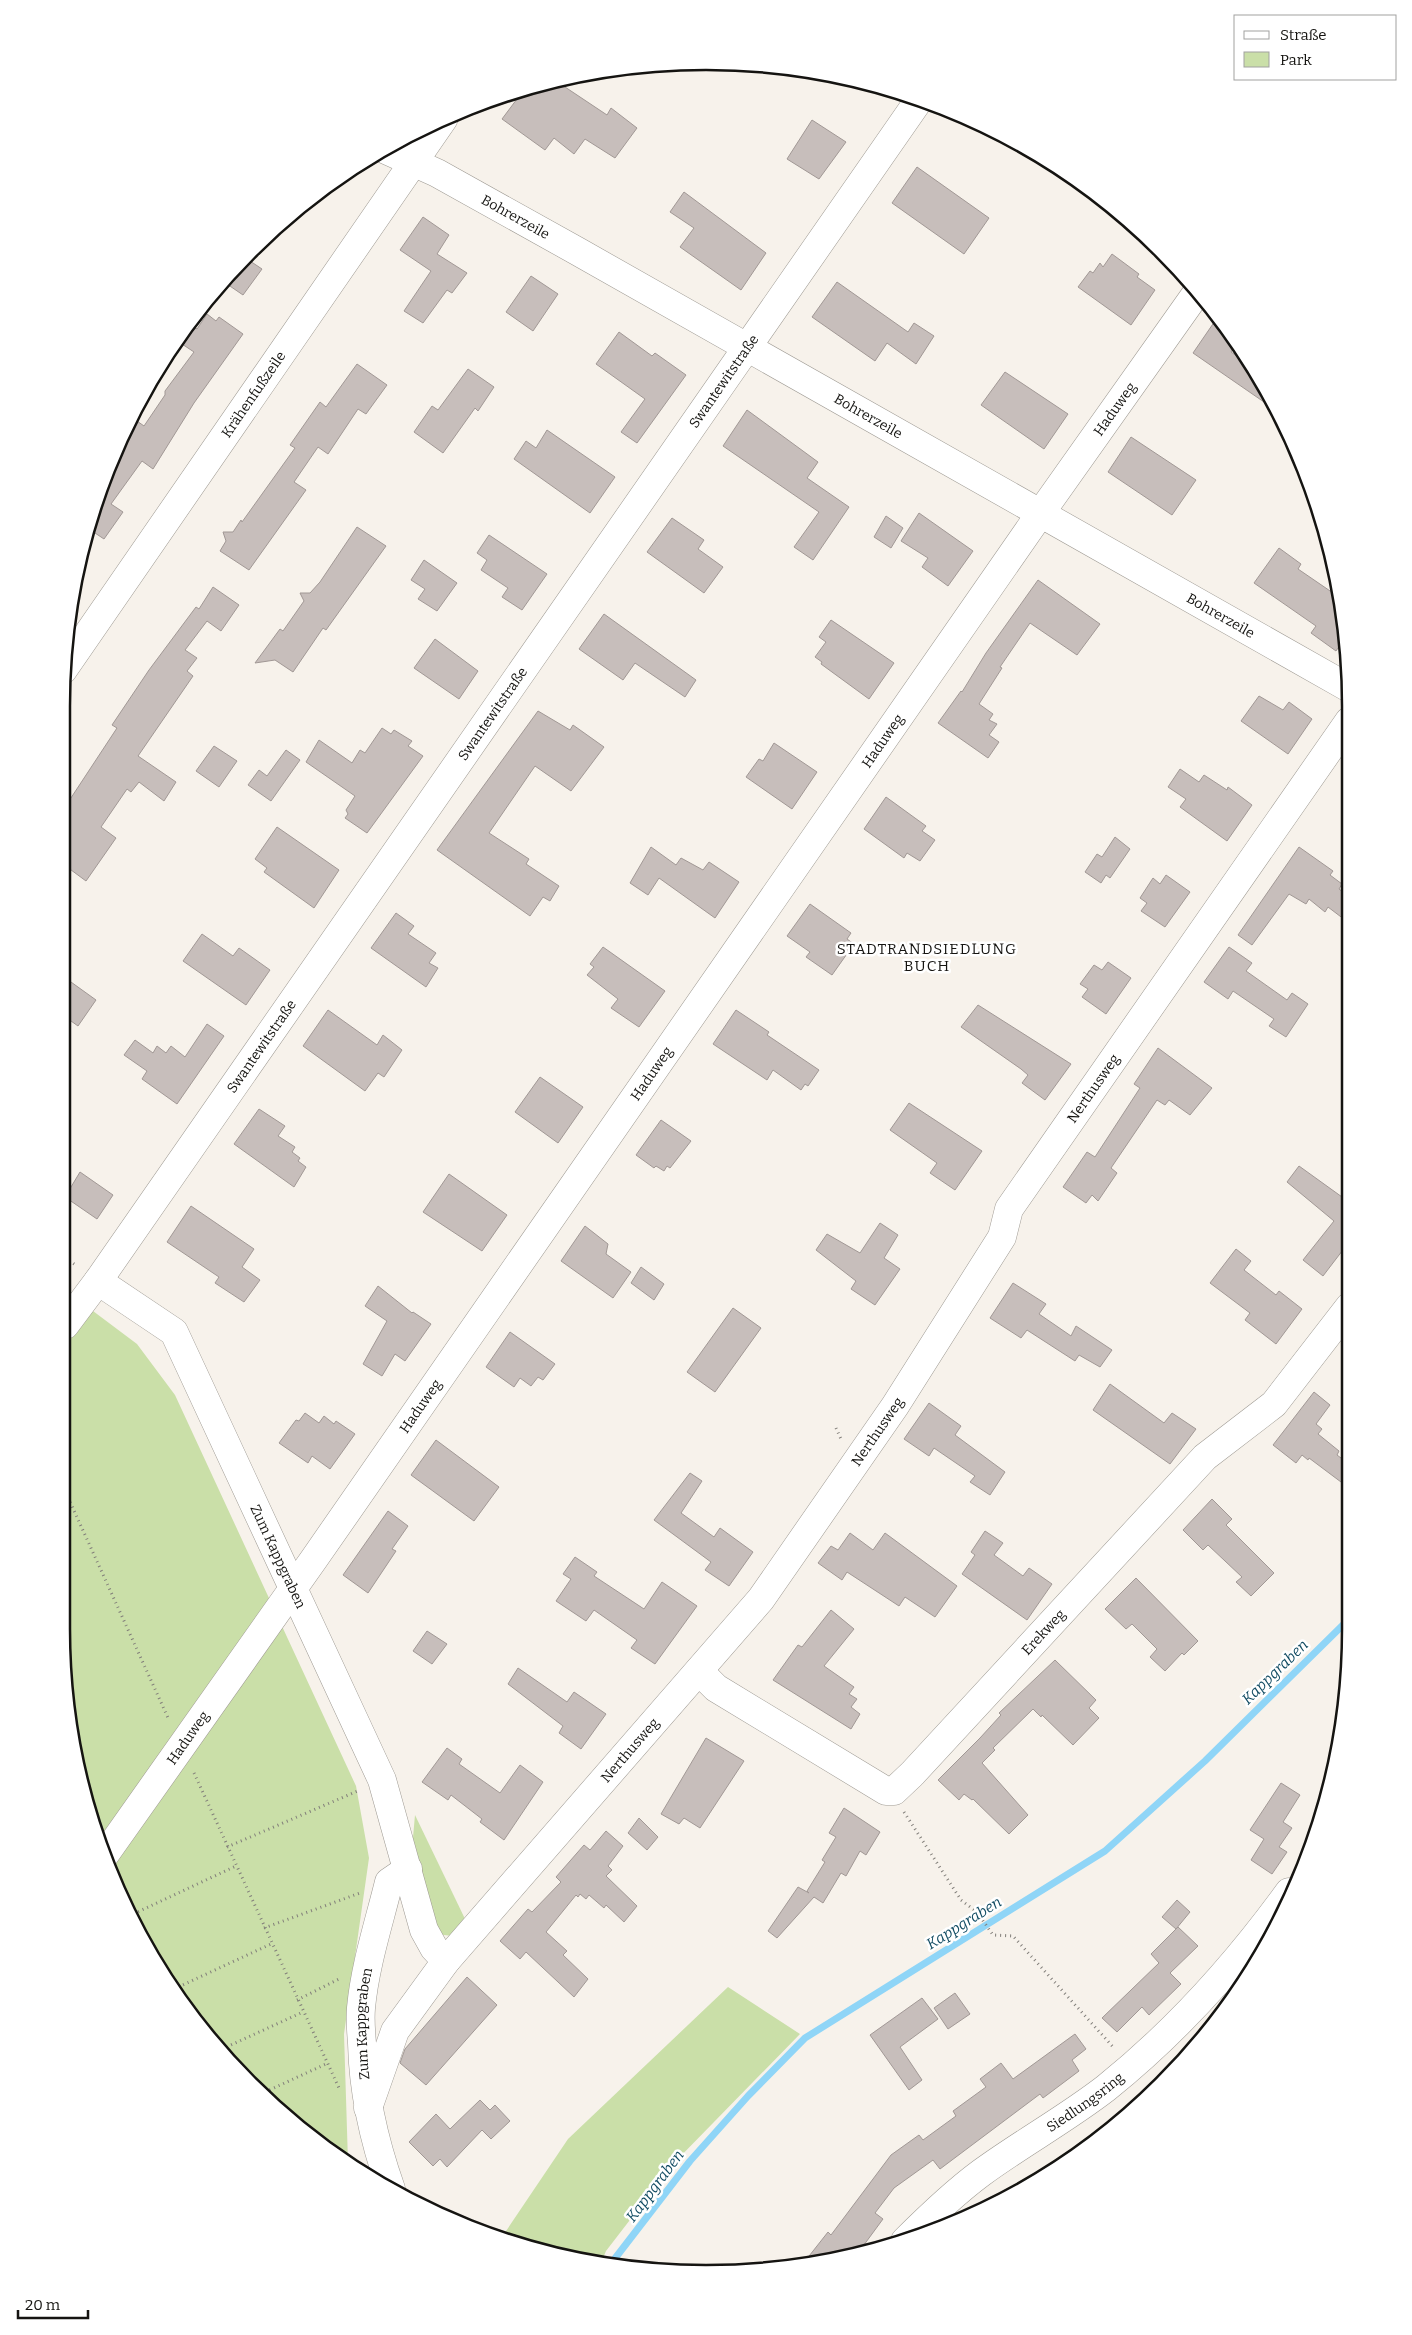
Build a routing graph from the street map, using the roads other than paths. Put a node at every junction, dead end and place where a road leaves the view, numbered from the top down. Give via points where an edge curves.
1 (915, 106) edge
2 (435, 131) edge
3 (392, 153) edge
4 (413, 163) junction
5 (1193, 298) edge
6 (749, 347) junction
7 (1040, 514) junction
8 (72, 657) edge
9 (1341, 684) edge
10 (1342, 732) edge
11 (98, 1281) junction
12 (1342, 1315) edge
13 (70, 1318) edge
14 (293, 1587) junction
15 (699, 1671) junction
16 (110, 1848) edge
17 (399, 1875) junction
18 (1264, 1934) edge
19 (1254, 1950) edge
20 (446, 1961) junction
21 (360, 2010) junction
22 (394, 2031) junction
23 (368, 2108) junction
24 (373, 2165) edge
25 (382, 2176) edge
26 (918, 2228) edge

1 - 6 street, Swantewitstraße
2 - 4 street, Krähenfußzeile
3 - 4 street, Bohrerzeile
4 - 6 street, Bohrerzeile via 437,173
4 - 8 street, Krähenfußzeile
5 - 7 street, Haduweg
6 - 7 street, Bohrerzeile
6 - 11 street, Swantewitstraße
7 - 9 street, Bohrerzeile
7 - 14 street, Haduweg
10 - 15 street, Nerthusweg via 1009,1209 1002,1236 890,1414 761,1599
11 - 13 street, Swantewitstraße
11 - 14 street, Zum Kappgraben via 174,1332
12 - 15 street, Erekweg via 1274,1404 1204,1457 894,1791 886,1791 716,1688
14 - 16 street, Haduweg
14 - 17 street, Zum Kappgraben via 382,1780
15 - 20 street, Nerthusweg
17 - 20 street, Zum Kappgraben via 424,1930
17 - 21 street, Zum Kappgraben via 368,1965
18 - 19 street, Siedlungsring
19 - 26 street, Siedlungsring via 1131,2067 1072,2112 980,2173
20 - 22 street, Nerthusweg
21 - 22 street via 377,2026
21 - 23 street, Zum Kappgraben via 362,2072
22 - 23 street, Nerthusweg
23 - 24 street, Zum Kappgraben
24 - 25 street, Zum Kappgraben

